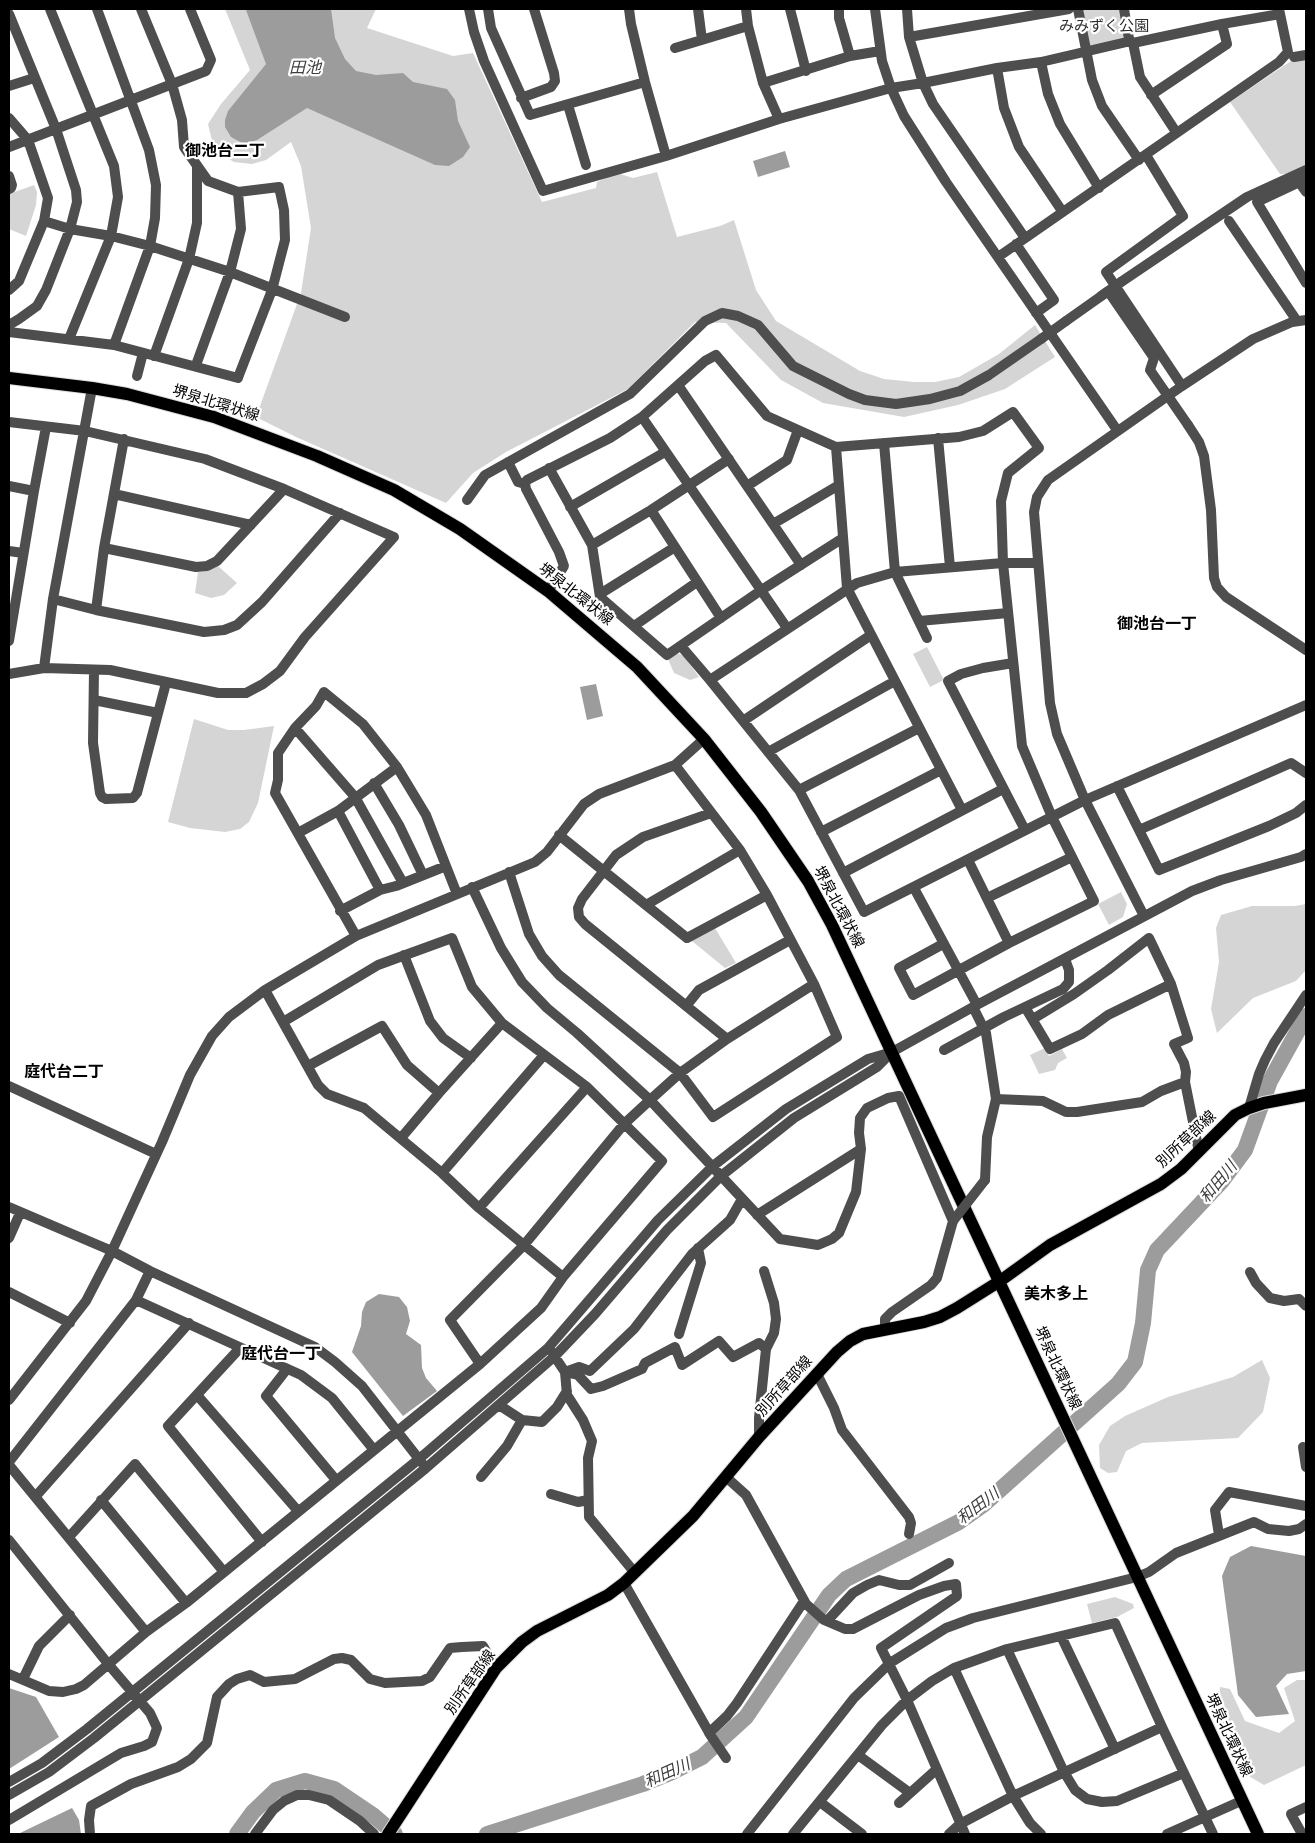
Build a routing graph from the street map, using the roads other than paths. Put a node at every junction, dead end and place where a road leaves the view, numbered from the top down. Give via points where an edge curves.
1 (50, 9) edge
2 (97, 9) edge
3 (141, 9) edge
4 (190, 9) edge
5 (469, 9) edge
6 (488, 9) edge
7 (534, 9) edge
8 (629, 9) edge
9 (698, 9) edge
10 (746, 9) edge
11 (790, 9) edge
12 (839, 9) edge
13 (875, 9) edge
14 (907, 9) edge
15 (1069, 9) edge
16 (1078, 9) edge
17 (1124, 9) edge
18 (1279, 11) edge
19 (9, 14) edge
20 (1222, 24) junction
21 (748, 26) junction
22 (492, 28) junction
23 (474, 32) junction
24 (909, 37) junction
25 (702, 40) junction
26 (1132, 42) junction
27 (674, 48) dead end
28 (880, 51) junction
29 (1086, 51) junction
30 (1306, 55) edge
31 (850, 56) junction
32 (1294, 57) dead end
33 (1041, 62) junction
34 (998, 68) junction
35 (806, 71) junction
36 (34, 78) junction
37 (645, 82) junction
38 (764, 83) junction
39 (172, 84) junction
40 (924, 84) junction
41 (9, 86) edge
42 (891, 88) junction
43 (1151, 94) junction
44 (521, 98) junction
45 (130, 99) junction
46 (568, 105) junction
47 (92, 113) junction
48 (9, 118) edge
49 (778, 119) junction
50 (56, 129) junction
51 (1176, 132) junction
52 (28, 140) junction
53 (9, 147) edge
54 (666, 156) junction
55 (1142, 158) junction
56 (586, 165) dead end
57 (197, 166) junction
58 (1306, 170) edge
59 (9, 176) edge
60 (1303, 181) edge
61 (1099, 188) junction
62 (9, 189) edge
63 (238, 192) junction
64 (1306, 192) edge
65 (1062, 211) junction
66 (44, 221) junction
67 (1229, 221) dead end
68 (70, 229) junction
69 (111, 236) junction
70 (1021, 241) junction
71 (150, 246) junction
72 (998, 257) junction
73 (189, 258) junction
74 (230, 272) junction
75 (1306, 283) edge
76 (9, 290) edge
77 (272, 290) junction
78 (1105, 293) junction
79 (1036, 313) junction
80 (345, 317) dead end
81 (1302, 320) edge
82 (9, 325) edge
83 (9, 332) edge
84 (69, 339) junction
85 (114, 345) junction
86 (143, 353) junction
87 (154, 356) junction
88 (196, 365) junction
89 (137, 376) dead end
90 (9, 378) edge
91 (678, 385) junction
92 (1182, 386) junction
93 (92, 388) junction
94 (642, 417) junction
95 (9, 422) edge
96 (46, 427) junction
97 (798, 430) junction
98 (1117, 430) junction
99 (85, 431) junction
100 (938, 438) junction
101 (124, 439) junction
102 (884, 443) junction
103 (836, 447) junction
104 (666, 452) junction
105 (729, 459) junction
106 (508, 462) junction
107 (549, 468) junction
108 (525, 484) junction
109 (839, 485) junction
110 (9, 486) edge
111 (689, 486) junction
112 (747, 486) junction
113 (284, 489) junction
114 (34, 491) junction
115 (114, 494) junction
116 (467, 500) dead end
117 (570, 507) junction
118 (651, 510) junction
119 (340, 513) junction
120 (773, 524) junction
121 (251, 525) junction
122 (843, 538) junction
123 (592, 545) junction
124 (675, 547) junction
125 (104, 548) junction
126 (9, 551) edge
127 (23, 553) junction
128 (1003, 563) junction
129 (1038, 563) junction
130 (801, 565) junction
131 (950, 567) junction
132 (895, 572) junction
133 (698, 582) junction
134 (847, 588) junction
135 (548, 591) junction
136 (760, 591) junction
137 (600, 594) junction
138 (53, 599) junction
139 (96, 610) junction
140 (1008, 613) junction
141 (721, 618) junction
142 (919, 621) junction
143 (634, 626) junction
144 (787, 628) junction
145 (871, 635) junction
146 (927, 638) dead end
147 (9, 641) edge
148 (681, 646) junction
149 (1306, 650) edge
150 (1013, 663) junction
151 (44, 668) junction
152 (94, 670) junction
153 (9, 674) edge
154 (710, 680) junction
155 (895, 682) junction
156 (166, 683) junction
157 (94, 700) junction
158 (1306, 705) edge
159 (158, 713) junction
160 (743, 721) junction
161 (295, 728) junction
162 (919, 728) junction
163 (704, 739) junction
164 (768, 752) junction
165 (675, 765) junction
166 (397, 767) junction
167 (941, 770) junction
168 (1306, 773) edge
169 (374, 783) junction
170 (1117, 786) junction
171 (1003, 789) junction
172 (799, 790) junction
173 (355, 796) junction
174 (1084, 800) junction
175 (1306, 805) edge
176 (962, 810) junction
177 (338, 811) junction
178 (711, 813) junction
179 (1052, 817) junction
180 (1025, 830) junction
181 (1139, 830) junction
182 (821, 832) junction
183 (298, 833) junction
184 (559, 835) junction
185 (740, 850) junction
186 (1072, 857) junction
187 (1304, 858) edge
188 (968, 860) junction
189 (446, 866) junction
190 (604, 870) junction
191 (509, 872) junction
192 (843, 873) junction
193 (423, 875) junction
194 (403, 883) junction
195 (472, 887) junction
196 (914, 888) junction
197 (380, 890) junction
198 (457, 894) junction
199 (767, 895) junction
200 (987, 898) junction
201 (646, 905) junction
202 (340, 911) junction
203 (1144, 916) junction
204 (356, 936) junction
205 (790, 940) junction
206 (1009, 943) junction
207 (943, 944) junction
208 (404, 955) junction
209 (1065, 959) junction
210 (960, 970) junction
211 (814, 984) junction
212 (1171, 984) junction
213 (265, 990) junction
214 (1306, 995) edge
215 (686, 1006) junction
216 (975, 1006) junction
217 (1025, 1007) junction
218 (1032, 1019) junction
219 (283, 1022) junction
220 (502, 1023) junction
221 (984, 1028) junction
222 (727, 1039) junction
223 (944, 1050) dead end
224 (892, 1052) junction
225 (544, 1055) junction
226 (470, 1058) junction
227 (308, 1066) junction
228 (680, 1073) junction
229 (1185, 1082) junction
230 (9, 1086) edge
231 (587, 1087) junction
232 (439, 1093) junction
233 (1306, 1095) edge
234 (996, 1099) junction
235 (650, 1100) junction
236 (1251, 1107) junction
237 (624, 1124) junction
238 (401, 1138) junction
239 (861, 1149) junction
240 (1199, 1152) junction
241 (156, 1154) junction
242 (713, 1166) junction
243 (442, 1173) junction
244 (721, 1176) junction
245 (742, 1198) junction
246 (9, 1207) edge
247 (479, 1208) junction
248 (20, 1212) junction
249 (757, 1215) junction
250 (954, 1221) junction
251 (9, 1238) edge
252 (524, 1245) junction
253 (698, 1248) junction
254 (112, 1251) junction
255 (150, 1271) junction
256 (764, 1271) dead end
257 (1250, 1272) dead end
258 (563, 1277) junction
259 (1000, 1281) junction
260 (9, 1292) edge
261 (136, 1300) junction
262 (1306, 1306) edge
263 (70, 1323) junction
264 (189, 1323) junction
265 (885, 1329) junction
266 (679, 1334) dead end
267 (240, 1348) junction
268 (548, 1348) junction
269 (766, 1349) junction
270 (555, 1356) junction
271 (480, 1364) junction
272 (287, 1369) junction
273 (564, 1372) junction
274 (817, 1374) junction
275 (567, 1391) junction
276 (197, 1395) junction
277 (9, 1400) edge
278 (499, 1405) junction
279 (522, 1420) junction
280 (398, 1430) junction
281 (759, 1438) junction
282 (1303, 1447) dead end
283 (374, 1450) junction
284 (419, 1458) junction
285 (9, 1463) edge
286 (1306, 1467) edge
287 (426, 1468) junction
288 (481, 1477) dead end
289 (726, 1477) junction
290 (336, 1480) junction
291 (551, 1494) dead end
292 (36, 1496) junction
293 (101, 1500) junction
294 (588, 1500) junction
295 (1306, 1506) edge
296 (298, 1511) junction
297 (1306, 1524) edge
298 (909, 1534) dead end
299 (1219, 1535) junction
300 (69, 1537) junction
301 (9, 1540) edge
302 (262, 1542) junction
303 (949, 1563) dead end
304 (224, 1572) junction
305 (635, 1573) junction
306 (1137, 1577) junction
307 (624, 1583) junction
308 (805, 1602) junction
309 (186, 1603) junction
310 (70, 1616) junction
311 (826, 1621) junction
312 (146, 1632) junction
313 (1062, 1636) junction
314 (1007, 1649) junction
315 (890, 1663) junction
316 (109, 1665) junction
317 (496, 1668) junction
318 (954, 1668) junction
319 (9, 1674) edge
320 (23, 1679) junction
321 (132, 1692) junction
322 (907, 1700) junction
323 (140, 1701) junction
324 (1162, 1727) junction
325 (710, 1734) junction
326 (1115, 1749) junction
327 (858, 1755) junction
328 (725, 1757) dead end
329 (937, 1770) junction
330 (1064, 1772) junction
331 (1184, 1772) junction
332 (9, 1782) edge
333 (910, 1794) junction
334 (9, 1795) edge
335 (1013, 1796) junction
336 (1241, 1801) junction
337 (820, 1802) junction
338 (899, 1804) dead end
339 (1306, 1807) edge
340 (1206, 1818) junction
341 (9, 1820) edge
342 (960, 1824) junction
343 (90, 1834) edge
344 (256, 1834) edge
345 (374, 1834) edge
346 (388, 1834) edge
347 (747, 1834) edge
348 (793, 1834) edge
349 (862, 1834) edge
350 (949, 1834) edge
351 (965, 1834) edge
352 (1041, 1834) edge
353 (1167, 1834) edge
354 (1213, 1834) edge
355 (1258, 1834) edge
356 (1302, 1834) edge

1 - 47 street
2 - 45 street
3 - 39 street
4 - 39 street via 211,60 206,71
5 - 23 street
6 - 22 street
7 - 44 street via 554,81 551,87
8 - 37 street
9 - 25 street
10 - 21 street
11 - 35 street
12 - 31 street
13 - 28 street
14 - 24 street
15 - 24 street
16 - 29 street
17 - 26 street
18 - 20 street
18 - 51 street via 1288,52 1279,62
19 - 36 street
20 - 26 street
20 - 43 street via 1227,44
21 - 25 street
21 - 38 street
22 - 23 street
22 - 44 street
23 - 54 street via 543,191
24 - 40 street
25 - 27 street
26 - 29 street
26 - 43 street via 1140,77
28 - 31 street
28 - 42 street
29 - 33 street
29 - 55 street via 1102,106
30 - 32 street
31 - 35 street
33 - 34 street
33 - 61 street via 1048,94 1060,124
34 - 40 street
34 - 65 street via 1004,108 1019,147
35 - 38 street
36 - 41 street
36 - 50 street
37 - 46 street
37 - 54 street
38 - 49 street
39 - 45 street
39 - 57 street via 182,120 184,147
40 - 42 street
40 - 70 street via 933,104
42 - 49 street
42 - 72 street via 904,116
43 - 51 street
44 - 46 street via 530,115
45 - 47 street
45 - 71 street via 149,150 156,185 156,218
46 - 56 street
47 - 50 street
47 - 69 street via 114,166 118,197
48 - 52 street
49 - 54 street
50 - 52 street
50 - 68 street via 78,202
51 - 55 street
52 - 53 street
52 - 66 street via 48,198
55 - 61 street
55 - 92 street via 1184,216 1106,272
57 - 63 street via 208,181
57 - 73 street via 198,223
58 - 78 street, bridge via 1247,197
59 - 62 street via 12,185
60 - 64 street
60 - 75 street via 1256,202
61 - 65 street
63 - 74 street via 241,229
63 - 77 street via 280,187 285,240
65 - 70 street
66 - 68 street
66 - 76 street via 19,281
67 - 81 street
68 - 69 street
68 - 82 street via 37,306
69 - 71 street
69 - 84 street
70 - 72 street
70 - 79 street via 1054,300
71 - 73 street
71 - 85 street
72 - 79 street
73 - 74 street
73 - 87 street
74 - 77 street
74 - 88 street
77 - 80 street
77 - 88 street via 238,378
78 - 106 street, bridge via 960,391 896,404 865,400 793,366 758,325 722,313 705,321 630,394
78 - 149 street, bridge via 1154,358 1150,370 1199,442 1204,456 1217,587 1226,597
79 - 98 street
81 - 92 street via 1253,339
83 - 84 street
84 - 85 street
85 - 86 street
86 - 87 street
86 - 89 street
87 - 88 street
90 - 93 main road, 堺泉北環状線
91 - 94 street
91 - 97 street via 716,355 767,416
91 - 105 street
92 - 98 street
93 - 99 street
93 - 135 main road, 堺泉北環状線 via 214,417 317,456 403,495 460,529
94 - 104 street
94 - 107 street via 610,438
95 - 96 street
96 - 99 street
96 - 114 street
97 - 103 street
97 - 112 street via 787,460
98 - 129 street via 1048,480 1037,497 1034,512
99 - 101 street
99 - 138 street
100 - 102 street
100 - 128 street via 983,431 1013,412 1039,448 1008,473 1000,502
100 - 131 street
101 - 113 street via 205,459
101 - 115 street
102 - 103 street
102 - 132 street
103 - 109 street
104 - 111 street
104 - 117 street
105 - 111 street
105 - 112 street
106 - 108 street via 518,482
106 - 116 street via 485,474
107 - 108 street
107 - 117 street
108 - 135 street via 563,560 564,566
109 - 120 street
109 - 122 street
110 - 114 street
111 - 118 street
111 - 136 street
112 - 120 street
113 - 119 street
113 - 121 street
114 - 127 street
115 - 121 street
115 - 125 street
117 - 123 street
118 - 123 street
118 - 124 street
119 - 139 street via 262,602 237,625 204,632
119 - 156 street via 394,536 280,671 246,693 218,693
120 - 130 street
121 - 125 street via 217,561 207,566 196,567
122 - 130 street
122 - 134 street
123 - 137 street
124 - 133 street
124 - 137 street
125 - 139 street
126 - 127 street
127 - 147 street
128 - 129 street
128 - 131 street
128 - 140 street
129 - 174 street via 1050,703 1057,734
130 - 136 street
131 - 132 street
132 - 134 street
132 - 142 street
133 - 141 street
133 - 143 street
134 - 144 street
134 - 145 street
135 - 163 main road, 堺泉北環状線 via 637,667
136 - 141 street
136 - 144 street
137 - 143 street
138 - 139 street
138 - 151 street
140 - 142 street
140 - 150 street
141 - 148 street
142 - 146 street
143 - 148 street via 667,655
144 - 154 street
145 - 155 street
145 - 160 street
148 - 154 street
150 - 171 street via 961,674 948,681
150 - 179 street via 1022,746
151 - 152 street
151 - 153 street
152 - 156 street via 110,670
152 - 157 street
154 - 160 street
155 - 162 street
155 - 164 street
156 - 159 street
157 - 159 street
157 - 159 street via 94,751 100,793 106,799 133,798 137,793
158 - 170 street
160 - 164 street
161 - 166 street via 316,706 324,692 363,724
161 - 173 street
161 - 183 street via 278,753 275,793
162 - 167 street
162 - 172 street
163 - 165 street
163 - 224 main road, 堺泉北環状線 via 761,812 808,881
164 - 172 street
165 - 178 street
165 - 184 street via 599,794 584,804
166 - 169 street
166 - 189 street via 426,816
167 - 176 street
167 - 182 street
168 - 181 street via 1291,764
169 - 173 street
169 - 193 street via 400,825
170 - 174 street
170 - 181 street
171 - 176 street
171 - 180 street
172 - 182 street
173 - 177 street
173 - 194 street
174 - 179 street
174 - 203 street
175 - 181 street via 1268,826 1159,870
176 - 192 street
177 - 183 street
177 - 197 street
178 - 185 street
178 - 190 street via 644,837 616,854
179 - 180 street
179 - 186 street
180 - 188 street
182 - 192 street
183 - 202 street
184 - 190 street
184 - 191 street via 535,862
185 - 199 street
185 - 201 street
186 - 200 street
186 - 206 street via 1094,901
187 - 203 street via 1221,880
188 - 196 street
188 - 200 street
189 - 193 street
189 - 198 street
190 - 201 street
190 - 215 street via 582,899 579,917
191 - 195 street
191 - 228 street via 529,934 542,956 559,975
192 - 196 street via 864,912
193 - 194 street
194 - 197 street
195 - 198 street
195 - 235 street via 501,948 522,982
196 - 207 street
197 - 202 street
198 - 204 street
199 - 201 street via 687,938
199 - 205 street
200 - 206 street
202 - 204 street
203 - 209 street
204 - 213 street
205 - 211 street
205 - 215 street via 699,990
206 - 210 street
207 - 210 street
207 - 210 street via 898,968 913,995
208 - 219 street via 378,965
208 - 220 street via 452,938 472,987
208 - 226 street via 430,1021 443,1038
209 - 216 street
209 - 217 street via 1069,982 1066,986
210 - 216 street
211 - 222 street
211 - 228 street via 837,1037 713,1117
212 - 218 street via 1108,1015 1082,1034 1050,1049
212 - 218 street via 1149,938 1074,994
212 - 229 street via 1188,1038 1174,1044 1184,1063
213 - 219 street
213 - 241 street via 229,1016 212,1036 190,1075
214 - 236 street via 1274,1043 1259,1074
215 - 222 street
216 - 221 street
216 - 224 street
217 - 218 street
217 - 221 street
219 - 227 street
220 - 225 street
220 - 226 street
221 - 223 street
221 - 234 street
222 - 228 street
224 - 242 street via 868,1059 786,1109
224 - 244 street via 877,1067 794,1118
224 - 259 main road, 堺泉北環状線
225 - 231 street
225 - 243 street
226 - 232 street
227 - 232 street via 382,1026 407,1064
227 - 238 street via 327,1094 364,1108
228 - 235 street
229 - 234 street via 1142,1102 1077,1112 1066,1112 1043,1101
229 - 240 street
230 - 241 street
231 - 237 street
231 - 247 street
232 - 238 street
233 - 236 main road, 別所草部線
234 - 250 street, bridge via 987,1137 985,1180
235 - 237 street
235 - 242 street
236 - 240 main road, 別所草部線 via 1236,1114
237 - 252 street
237 - 258 street via 662,1161
238 - 243 street
239 - 249 street
239 - 249 street via 856,1192 842,1228 832,1240 818,1245 780,1240
239 - 250 street via 860,1118 867,1108 899,1096
240 - 259 main road, 別所草部線 via 1162,1184 1050,1245
241 - 254 street
242 - 244 street
242 - 268 street via 658,1220
243 - 247 street
244 - 245 street
244 - 270 street via 667,1230
245 - 249 street
245 - 253 street via 730,1220
246 - 248 street
247 - 252 street
248 - 251 street
248 - 254 street
250 - 265 street via 937,1278 892,1312 885,1319
252 - 258 street
252 - 271 street via 450,1320
253 - 266 street via 701,1263
253 - 273 street via 634,1328 590,1371 579,1367
254 - 255 street
254 - 263 street via 86,1301
255 - 261 street
255 - 280 street via 316,1348 362,1386
256 - 269 street via 776,1319 774,1333
257 - 262 street via 1270,1298 1284,1301 1299,1299
258 - 271 street via 541,1308
259 - 265 main road, 別所草部線 via 940,1317
259 - 306 main road, 堺泉北環状線
260 - 263 street
261 - 264 street
261 - 285 street
263 - 277 street
264 - 267 street
264 - 292 street
265 - 274 main road, 別所草部線 via 856,1337
267 - 272 street
267 - 276 street
268 - 270 street
268 - 284 street
269 - 273 street via 759,1343 733,1357 719,1342 682,1365 676,1347 645,1363 642,1369 590,1389 578,1376
269 - 281 street
270 - 273 street
270 - 278 street
271 - 280 street
272 - 283 street via 301,1375 332,1398
272 - 290 street via 266,1396
273 - 275 street
274 - 281 main road, 別所草部線
274 - 298 street via 842,1430 909,1517
275 - 279 street via 542,1422
275 - 294 street via 592,1441 588,1458
276 - 296 street
276 - 302 street via 168,1426
278 - 279 street
278 - 287 street
279 - 288 street via 507,1446
280 - 283 street
280 - 284 street
281 - 289 main road, 別所草部線
282 - 286 street
283 - 290 street
284 - 287 street
284 - 321 street
285 - 292 street
287 - 323 street
289 - 305 main road, 別所草部線 via 693,1516
289 - 308 street via 746,1496
290 - 296 street
291 - 294 street via 578,1502
292 - 300 street
293 - 300 street
293 - 304 street via 135,1464
293 - 309 street
294 - 305 street via 589,1517
295 - 299 street via 1229,1492 1215,1510
296 - 302 street
297 - 299 street via 1290,1531 1254,1522
299 - 306 street via 1176,1553 1163,1564
300 - 312 street
301 - 310 street
302 - 304 street
303 - 311 street via 910,1585 899,1586 879,1580 867,1585 853,1593
304 - 309 street
305 - 307 main road, 別所草部線
306 - 315 street via 973,1618 946,1628
306 - 336 main road, 堺泉北環状線
307 - 317 main road, 別所草部線 via 608,1595 537,1631
307 - 325 street
308 - 311 street
308 - 325 street via 737,1704
309 - 312 street
310 - 316 street
310 - 320 street via 39,1646
311 - 315 street via 854,1629 919,1596 956,1584 957,1596 881,1648
312 - 316 street
313 - 314 street
313 - 324 street via 1115,1623
313 - 326 street
314 - 318 street
314 - 330 street
315 - 322 street
315 - 347 street via 854,1698
316 - 320 street via 84,1685 64,1692 49,1691
316 - 321 street
317 - 343 street via 483,1646 450,1648 430,1677 422,1681 385,1683 370,1679 351,1660 342,1658 295,1679 264,1682 250,1675 237,1679 217,1697 208,1744 178,1767 131,1784 91,1806
317 - 346 main road, 別所草部線
318 - 322 street
318 - 335 street
319 - 320 street
321 - 323 street
321 - 332 street via 42,1763
322 - 327 street
322 - 329 street
323 - 334 street via 49,1772
323 - 341 street via 155,1720 157,1728 152,1742 121,1753
324 - 326 street
324 - 331 street
325 - 328 street
326 - 330 street
327 - 333 street
327 - 337 street
329 - 333 street
329 - 342 street
330 - 331 street via 1075,1790 1087,1799 1102,1802 1117,1801
330 - 335 street
331 - 340 street
333 - 338 street
335 - 342 street
335 - 352 street
336 - 340 street
336 - 355 main road, 堺泉北環状線
337 - 348 street
337 - 349 street
339 - 356 street via 1291,1814
340 - 353 street
340 - 354 street
342 - 350 street
342 - 351 street
344 - 345 street via 273,1810 298,1795 329,1800

